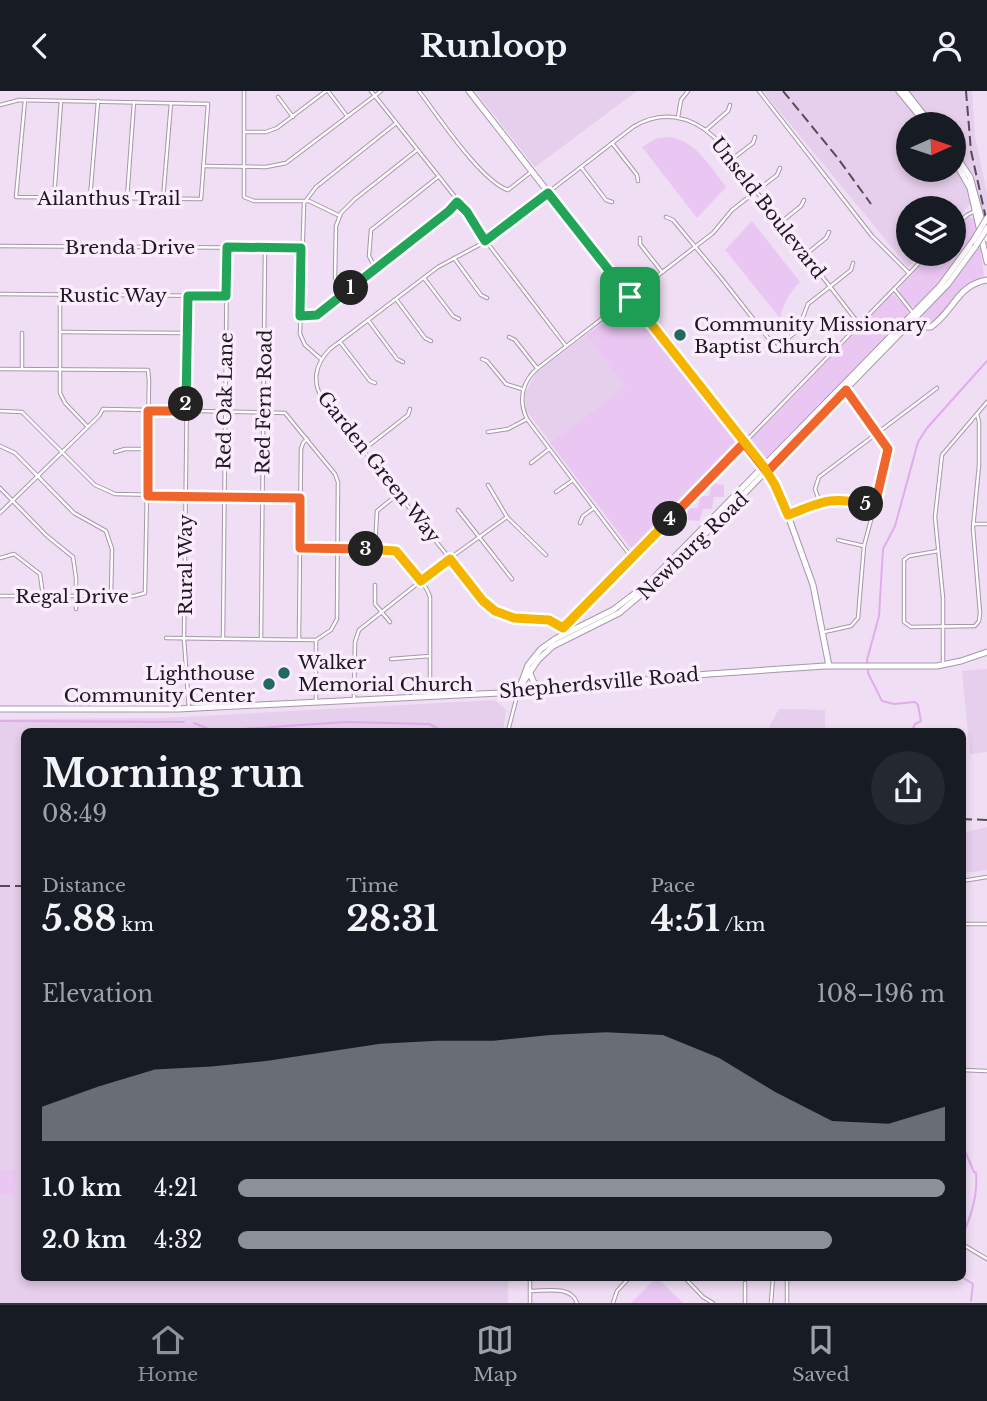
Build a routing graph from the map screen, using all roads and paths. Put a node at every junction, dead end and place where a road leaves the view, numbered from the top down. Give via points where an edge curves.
1 (244, 91) edge
2 (327, 91) edge
3 (371, 91) edge
4 (381, 91) edge
5 (419, 91) edge
6 (469, 91) edge
7 (688, 91) edge
8 (759, 91) edge
9 (899, 91) edge
10 (905, 91) edge
11 (375, 96) junction
12 (278, 97) dead end
13 (25, 100) junction
14 (61, 101) junction
15 (98, 101) junction
16 (134, 102) junction
17 (171, 103) junction
18 (0, 105) edge
19 (730, 105) dead end
20 (916, 112) edge
21 (922, 112) edge
22 (293, 117) junction
23 (348, 117) junction
24 (678, 117) junction
25 (396, 123) junction
26 (706, 130) junction
27 (243, 132) junction
28 (755, 137) dead end
29 (612, 143) junction
30 (417, 150) junction
31 (731, 160) junction
32 (202, 166) junction
33 (243, 166) junction
34 (581, 167) junction
35 (780, 168) dead end
36 (966, 171) edge
37 (531, 172) junction
38 (438, 177) junction
39 (966, 180) edge
40 (638, 181) dead end
41 (756, 191) junction
42 (548, 193) junction
43 (54, 198) junction
44 (90, 198) junction
45 (127, 198) junction
46 (163, 199) junction
47 (804, 200) dead end
48 (305, 201) junction
49 (457, 202) junction
50 (611, 202) dead end
51 (978, 210) junction
52 (340, 216) junction
53 (966, 216) edge
54 (666, 217) dead end
55 (987, 218) edge
56 (780, 223) junction
57 (987, 228) edge
58 (829, 232) dead end
59 (639, 238) dead end
60 (987, 239) edge
61 (485, 241) junction
62 (974, 244) junction
63 (0, 246) edge
64 (227, 247) junction
65 (694, 247) junction
66 (265, 248) junction
67 (301, 248) junction
68 (805, 255) junction
69 (454, 258) junction
70 (987, 263) edge
71 (853, 264) dead end
72 (916, 266) edge
73 (376, 269) junction
74 (662, 272) junction
75 (909, 273) junction
76 (424, 278) junction
77 (987, 280) edge
78 (830, 286) junction
79 (894, 289) junction
80 (0, 295) edge
81 (60, 295) junction
82 (342, 295) junction
83 (188, 296) junction
84 (226, 296) junction
85 (630, 297) junction
86 (487, 298) dead end
87 (396, 299) junction
88 (915, 315) junction
89 (300, 316) junction
90 (459, 319) dead end
91 (368, 320) junction
92 (859, 324) junction
93 (59, 332) junction
94 (22, 333) dead end
95 (187, 333) junction
96 (509, 337) dead end
97 (431, 341) dead end
98 (340, 342) junction
99 (566, 346) junction
100 (321, 359) junction
101 (482, 359) dead end
102 (403, 362) dead end
103 (538, 368) junction
104 (0, 369) edge
105 (22, 369) junction
106 (59, 369) junction
107 (375, 383) dead end
108 (845, 388) junction
109 (937, 388) dead end
110 (523, 389) junction
111 (987, 402) edge
112 (410, 409) dead end
113 (0, 411) edge
114 (148, 411) junction
115 (186, 411) junction
116 (225, 412) junction
117 (263, 412) junction
118 (977, 414) junction
119 (527, 419) junction
120 (967, 424) junction
121 (88, 427) junction
122 (978, 429) junction
123 (488, 432) dead end
124 (878, 432) junction
125 (307, 439) junction
126 (744, 443) junction
127 (0, 446) edge
128 (148, 449) junction
129 (549, 449) junction
130 (363, 450) junction
131 (63, 451) junction
132 (115, 452) dead end
133 (531, 463) dead end
134 (766, 470) junction
135 (38, 476) junction
136 (573, 480) junction
137 (488, 485) dead end
138 (0, 488) edge
139 (556, 492) dead end
140 (398, 493) junction
141 (148, 496) junction
142 (185, 496) junction
143 (224, 497) junction
144 (262, 497) junction
145 (300, 498) junction
146 (13, 501) junction
147 (820, 503) junction
148 (875, 505) junction
149 (594, 508) junction
150 (458, 510) dead end
151 (0, 513) edge
152 (788, 515) junction
153 (506, 517) junction
154 (580, 523) dead end
155 (973, 524) junction
156 (987, 524) edge
157 (480, 537) junction
158 (838, 540) dead end
159 (864, 546) junction
160 (300, 548) junction
161 (338, 549) junction
162 (375, 549) junction
163 (938, 551) junction
164 (546, 555) dead end
165 (0, 558) edge
166 (632, 558) junction
167 (450, 559) junction
168 (512, 579) dead end
169 (421, 581) junction
170 (375, 585) dead end
171 (0, 596) edge
172 (43, 596) junction
173 (76, 596) junction
174 (111, 596) junction
175 (76, 609) dead end
176 (381, 612) junction
177 (985, 612) dead end
178 (980, 613) junction
179 (390, 622) dead end
180 (943, 627) junction
181 (824, 632) junction
182 (166, 638) dead end
183 (184, 639) junction
184 (223, 639) junction
185 (261, 639) junction
186 (299, 640) junction
187 (316, 640) junction
188 (986, 654) edge
189 (430, 656) junction
190 (391, 659) dead end
191 (943, 664) junction
192 (829, 666) junction
193 (529, 671) junction
194 (520, 684) junction
195 (551, 689) junction
196 (518, 692) junction
197 (430, 695) junction
198 (354, 699) junction
199 (316, 701) junction
200 (0, 709) edge
201 (189, 709) junction
202 (509, 728) edge
203 (987, 877) edge
204 (966, 880) edge
205 (966, 924) edge
206 (987, 924) edge
207 (966, 1070) edge
208 (987, 1071) edge
209 (966, 1246) edge
210 (987, 1259) edge
211 (530, 1281) edge
212 (626, 1281) edge
213 (687, 1281) edge
214 (773, 1281) edge
215 (787, 1281) edge
216 (745, 1283) dead end
217 (530, 1291) junction
218 (530, 1303) edge
219 (577, 1303) edge
220 (613, 1303) edge
221 (712, 1303) edge
222 (745, 1303) edge
223 (771, 1303) edge
224 (787, 1303) edge

1 - 27 street
2 - 22 street
2 - 23 street
3 - 11 street
4 - 11 street
5 - 37 street via 482,171 502,188 508,190
6 - 37 main road
7 - 24 street
8 - 75 street via 872,236
9 - 20 main road
10 - 21 main road
11 - 23 street
11 - 25 street
12 - 22 street
13 - 14 street
13 - 18 street
13 - 43 street, Ailanthus Trail via 16,197
14 - 15 street
14 - 43 street
15 - 16 street
15 - 44 street
16 - 17 street
16 - 45 street
17 - 32 street via 208,104
17 - 46 street
19 - 26 street
22 - 27 street via 271,131
23 - 33 street via 286,163
24 - 26 street, Unseld Boulevard
24 - 29 street via 643,121
25 - 30 street
25 - 48 street
26 - 31 street, Unseld Boulevard
27 - 33 street
28 - 31 street
29 - 34 street
29 - 40 street
30 - 38 street
30 - 52 street via 347,205
31 - 41 street, Unseld Boulevard
32 - 33 street
32 - 46 street, Ailanthus Trail via 201,199
33 - 48 street via 247,199
34 - 42 street
34 - 50 street
35 - 41 street
36 - 51 main road
37 - 42 main road
38 - 49 street
38 - 73 street via 371,230 369,256
39 - 51 main road
41 - 56 street, Unseld Boulevard
41 - 65 street
42 - 61 street
42 - 85 main road
43 - 44 street, Ailanthus Trail
44 - 45 street, Ailanthus Trail
45 - 46 street, Ailanthus Trail
47 - 56 street
48 - 52 street
48 - 67 street
49 - 61 street
49 - 73 street
51 - 53 street
51 - 60 main road
51 - 70 main road
52 - 82 street via 335,234 335,278
54 - 65 street
55 - 62 main road, Newburg Road, bridge
56 - 68 street, Unseld Boulevard
57 - 62 main road, Newburg Road, bridge
58 - 68 street
59 - 74 street
61 - 69 street
61 - 99 street
62 - 88 main road, Newburg Road via 948,284
63 - 64 street, Brenda Drive
64 - 66 street, Brenda Drive
64 - 84 street, Red Oak Lane
65 - 74 street
65 - 78 street via 776,348 798,330 808,304
66 - 67 street, Brenda Drive
66 - 117 street, Red Fern Road
67 - 89 street
68 - 78 street, Unseld Boulevard
69 - 76 street
69 - 86 street
71 - 78 street
72 - 75 street
73 - 82 street
74 - 85 street
75 - 79 street
76 - 87 street
76 - 90 street
77 - 88 main road via 966,288 932,327 925,327
78 - 92 street, Unseld Boulevard
79 - 88 street
79 - 92 street
80 - 81 street, Rustic Way
81 - 83 street, Rustic Way
81 - 93 street
82 - 89 street via 317,315
83 - 84 street, Rustic Way
83 - 95 street, Rural Way
84 - 116 street, Red Oak Lane
85 - 99 street
85 - 126 main road
87 - 91 street
87 - 97 street
88 - 108 main road, Newburg Road
89 - 100 street via 302,341
91 - 98 street
91 - 102 street
92 - 126 street
93 - 95 street
93 - 106 street
94 - 105 street
95 - 115 street, Rural Way
96 - 103 street
98 - 100 street
98 - 107 street
99 - 103 street
100 - 130 street, Garden Green Way via 316,377 319,393
101 - 110 street via 506,384
103 - 110 street
104 - 105 street
105 - 106 street
106 - 114 street via 148,370
106 - 121 street via 62,398
108 - 124 street
108 - 134 main road, Newburg Road
109 - 124 street
110 - 119 street
111 - 118 street
112 - 130 street
113 - 131 street via 22,412
114 - 115 street
114 - 121 street via 103,409
114 - 128 street
115 - 116 street
115 - 142 street, Rural Way
116 - 117 street
116 - 143 street, Red Oak Lane
117 - 125 street via 285,413
117 - 144 street, Red Fern Road
118 - 120 street
118 - 122 street
119 - 123 street
119 - 129 street
120 - 122 street
120 - 163 street via 942,455 935,504
121 - 131 street
122 - 155 street
124 - 147 street via 818,479 815,489
124 - 148 street via 889,452
125 - 145 street via 301,446
125 - 161 street via 337,477
126 - 134 main road
126 - 166 street
127 - 135 street via 13,451
128 - 132 street
128 - 141 street
129 - 133 street
129 - 136 street
130 - 140 street, Garden Green Way
131 - 135 street
131 - 141 street via 103,490
134 - 152 main road
134 - 193 main road, Newburg Road via 645,594 619,614 553,646
134 - 194 main road, Newburg Road via 637,593 541,649
135 - 146 street
135 - 174 street via 74,513 107,534 112,549
136 - 139 street
136 - 149 street
137 - 153 street
138 - 146 street
140 - 162 street via 377,512
140 - 167 street, Garden Green Way
141 - 142 street
141 - 174 street, Regal Drive via 144,594
142 - 143 street
142 - 183 street, Rural Way
143 - 144 street
143 - 184 street, Red Oak Lane
144 - 145 street
144 - 185 street, Red Fern Road
145 - 160 street
146 - 151 street
146 - 173 street via 74,558
147 - 148 street via 840,499
147 - 152 street
148 - 159 street
149 - 154 street
149 - 166 street
150 - 157 street
152 - 181 main road
153 - 157 street
153 - 164 street
155 - 156 street
155 - 178 street
157 - 167 street
157 - 168 street
158 - 159 street
159 - 181 street via 856,621
160 - 161 street
160 - 186 street
161 - 162 street
161 - 187 street via 337,621
162 - 169 street via 396,551
163 - 180 street
163 - 180 street via 904,561 904,621 911,627
165 - 172 street via 14,554 40,573
166 - 167 street, Garden Green Way via 563,628 549,620 514,618 495,611
167 - 169 street
169 - 176 street
169 - 189 street via 430,597
170 - 176 street via 375,603
171 - 172 street, Regal Drive
172 - 173 street, Regal Drive
173 - 174 street, Regal Drive
173 - 175 street
176 - 179 street
176 - 198 street via 356,636
177 - 178 street
178 - 180 street via 975,626
180 - 191 street
181 - 192 main road
182 - 183 street
183 - 184 street
183 - 201 street, Rural Way
184 - 185 street
185 - 186 street
186 - 187 street
187 - 199 street
188 - 191 main road, Shepherdsville Road
189 - 190 street
189 - 197 street
191 - 192 main road, Shepherdsville Road
192 - 195 main road, Shepherdsville Road
193 - 194 main road, Newburg Road
193 - 195 main road via 534,683
194 - 196 main road, Newburg Road
195 - 196 main road, Shepherdsville Road
196 - 197 main road, Shepherdsville Road
196 - 202 street
197 - 198 main road, Shepherdsville Road
198 - 199 main road, Shepherdsville Road
199 - 201 main road, Shepherdsville Road
200 - 201 main road, Shepherdsville Road
203 - 204 street
205 - 206 street
207 - 208 street
209 - 210 street
211 - 217 street
212 - 220 street
213 - 221 street
214 - 223 street
215 - 224 street
216 - 222 street
217 - 218 street
217 - 219 street via 567,1291

